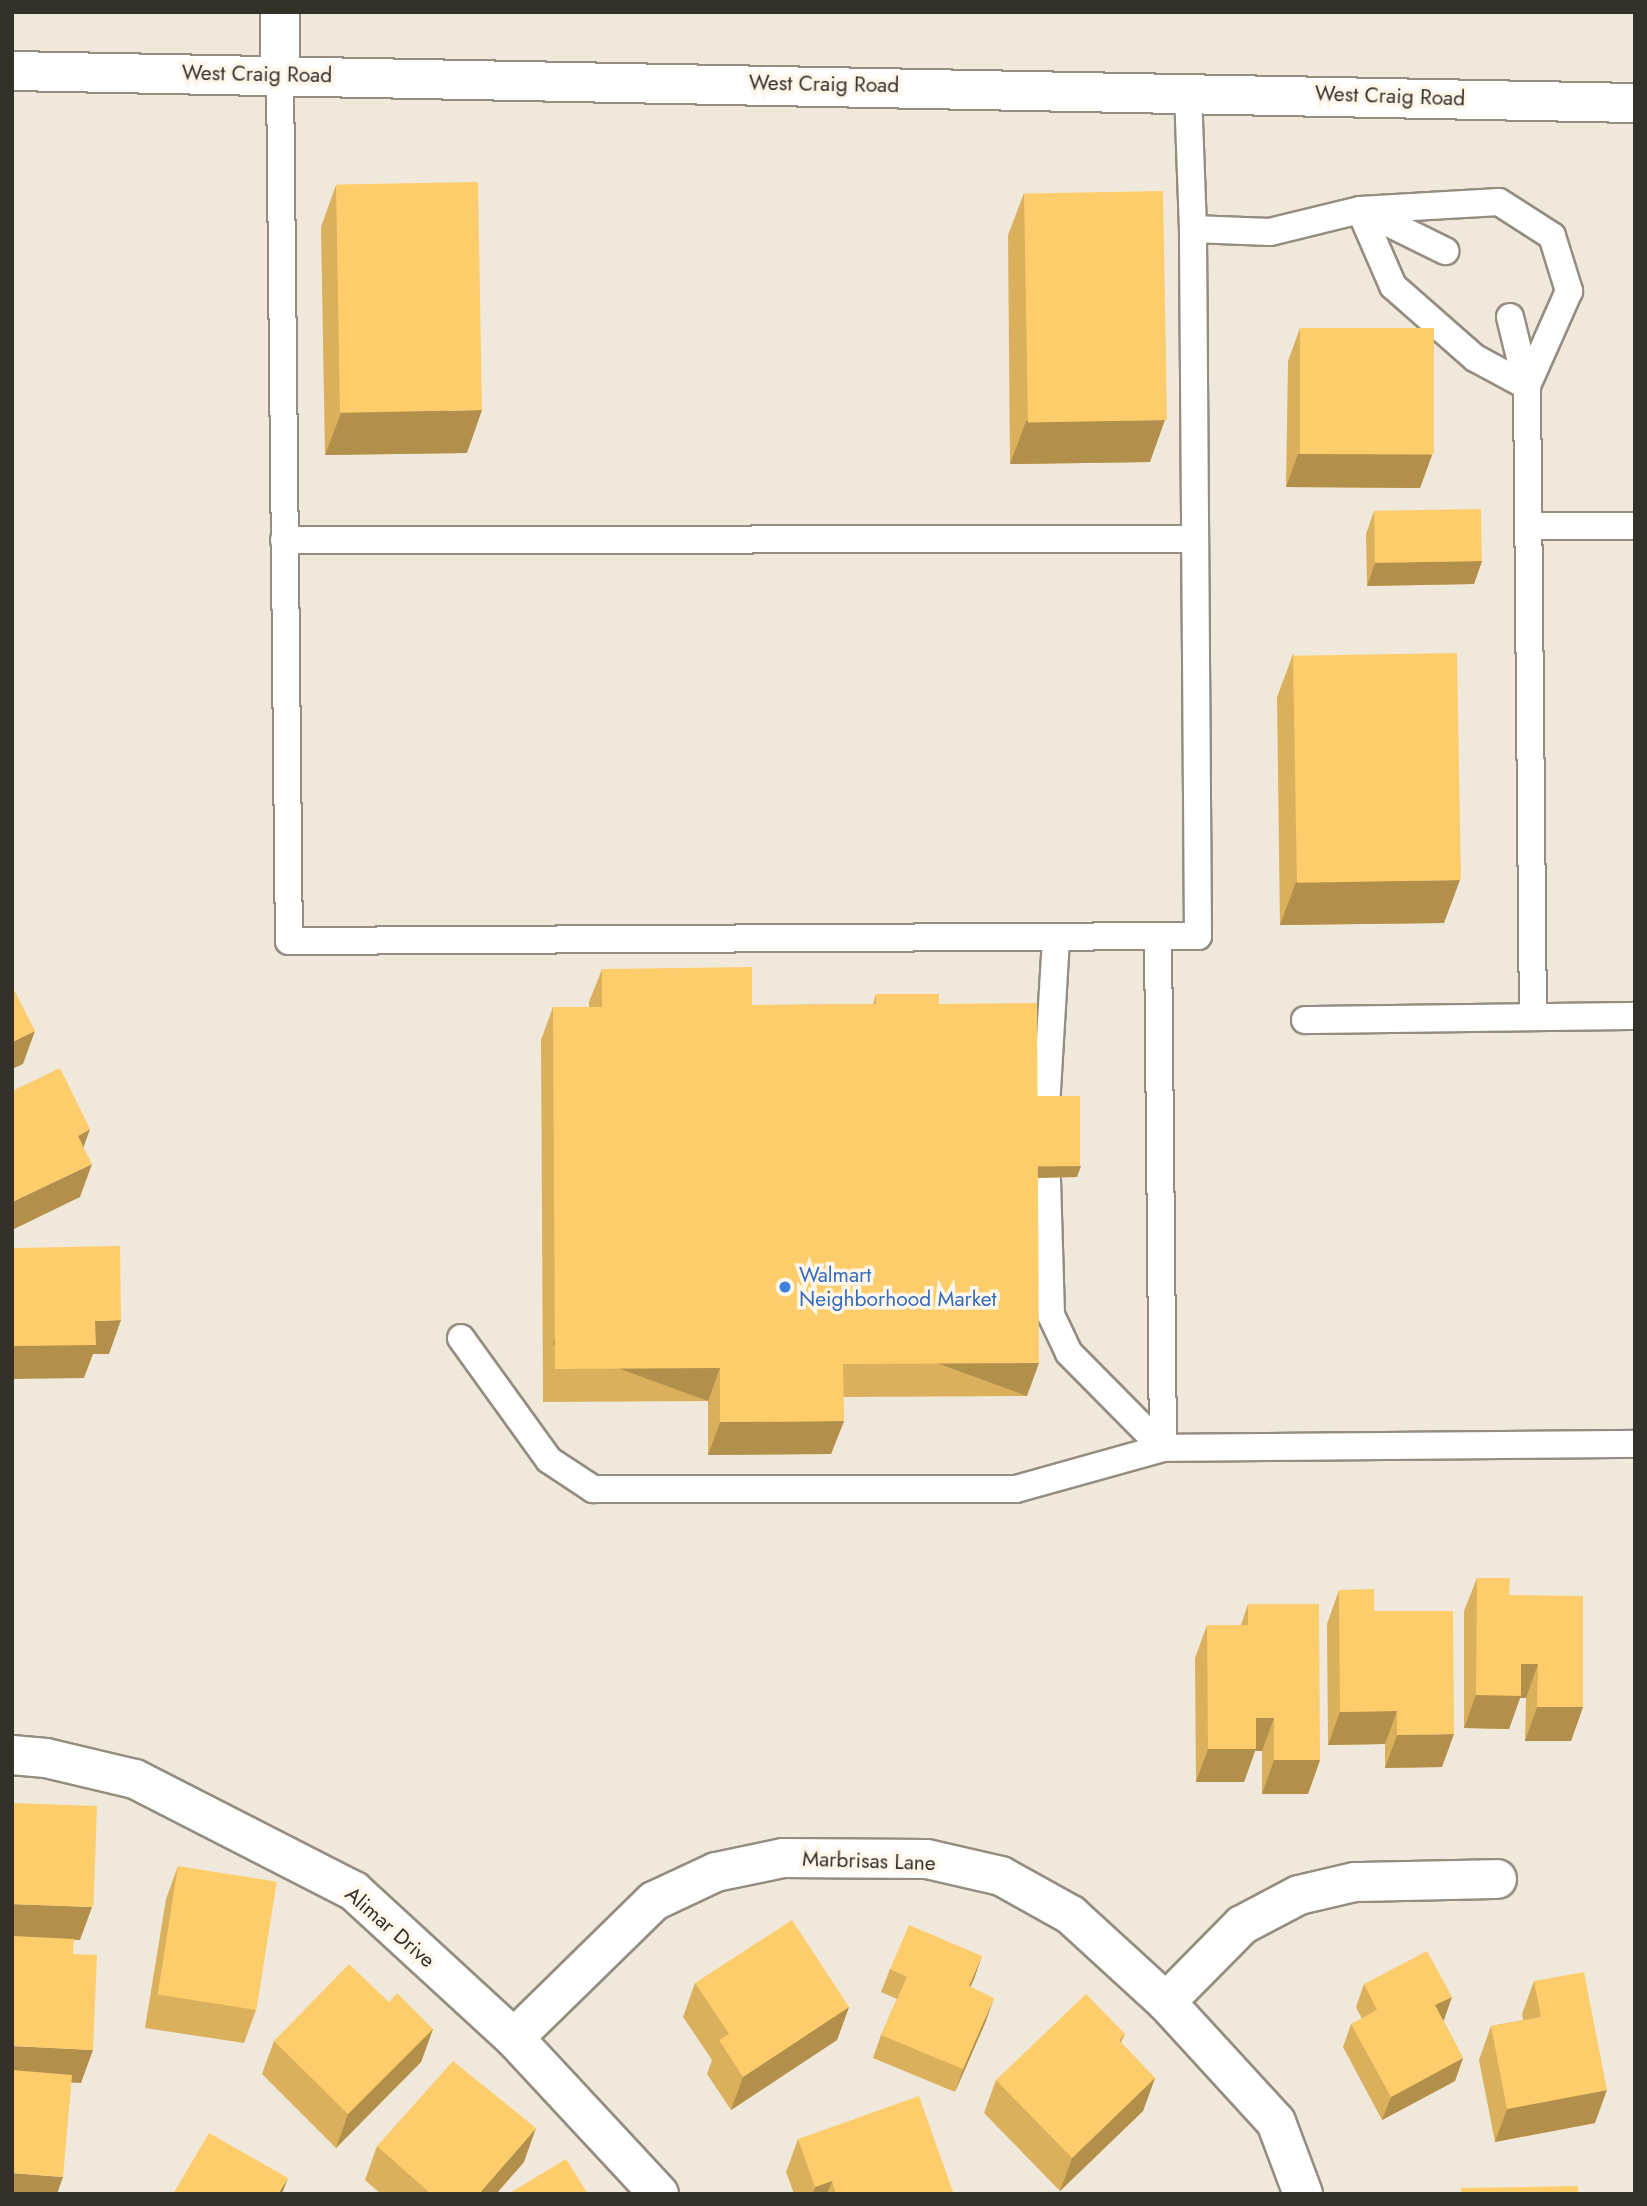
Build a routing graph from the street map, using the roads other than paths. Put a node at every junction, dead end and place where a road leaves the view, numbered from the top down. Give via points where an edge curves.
1 (280, 12) edge
2 (12, 71) edge
3 (280, 74) junction
4 (1188, 91) junction
5 (1635, 103) edge
6 (1360, 209) junction
7 (1193, 229) junction
8 (1445, 251) dead end
9 (1510, 317) dead end
10 (1527, 386) junction
11 (1530, 526) junction
12 (1635, 526) edge
13 (1194, 539) junction
14 (284, 540) junction
15 (1158, 936) junction
16 (1056, 937) junction
17 (1635, 1016) edge
18 (1533, 1017) junction
19 (1305, 1020) dead end
20 (1046, 1107) edge
21 (1047, 1177) edge
22 (461, 1338) dead end
23 (1635, 1444) edge
24 (1163, 1448) junction
25 (12, 1755) edge
26 (1497, 1879) dead end
27 (1166, 2002) junction
28 (514, 2038) junction
29 (659, 2194) edge
30 (1303, 2194) edge

1 - 3 street
2 - 3 street, West Craig Road
3 - 4 street, West Craig Road
3 - 14 lane
4 - 5 street, West Craig Road
4 - 7 lane
6 - 7 lane via 1270,232
6 - 8 lane
6 - 10 lane via 1393,286 1475,358
6 - 10 lane via 1499,202 1552,236 1569,291
7 - 13 lane
9 - 10 lane
10 - 11 lane
11 - 12 lane
11 - 18 lane
13 - 14 lane
13 - 15 lane via 1198,936
14 - 16 lane via 289,941
15 - 16 lane
15 - 24 lane
16 - 20 lane
17 - 18 lane
18 - 19 lane
21 - 24 lane via 1051,1315 1069,1353
22 - 24 lane via 549,1460 593,1489 1016,1489
23 - 24 lane
25 - 28 street, Alimar Drive via 46,1758 135,1779 354,1891
26 - 27 street via 1354,1882 1299,1895 1242,1925
27 - 28 street, Marbrisas Lane via 1071,1915 1001,1876 927,1859 783,1858 716,1872 654,1901
27 - 30 street, Marbrisas Lane via 1276,2122
28 - 29 street, Alimar Drive

